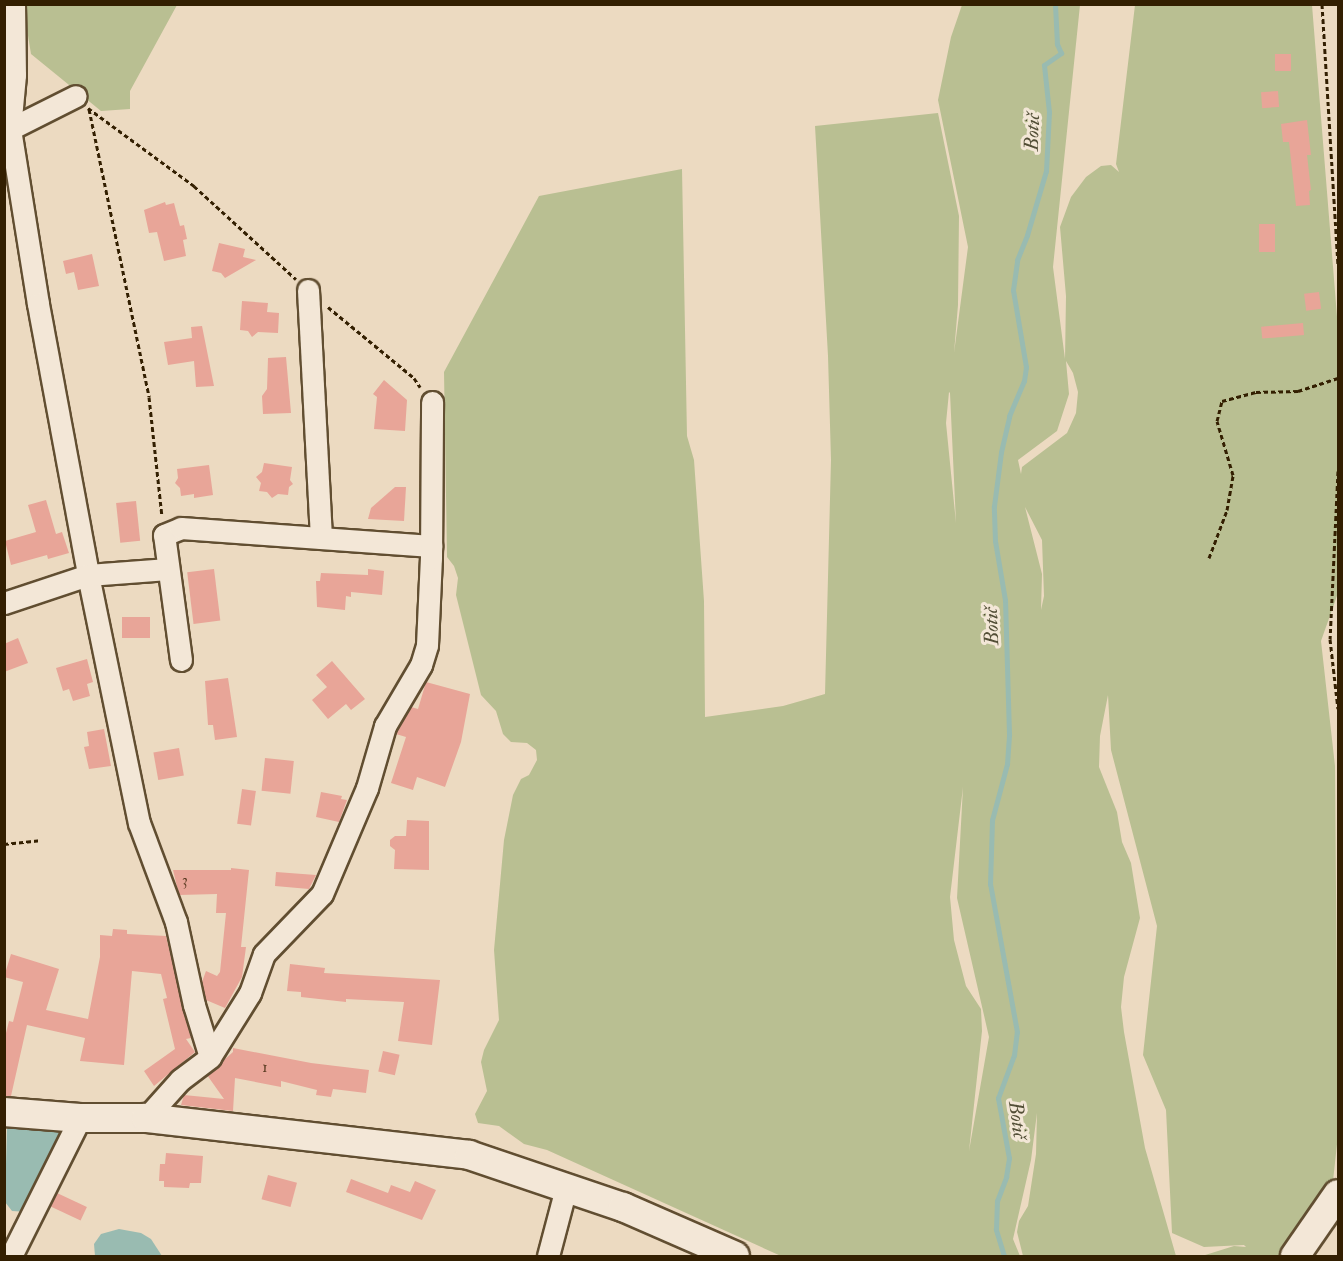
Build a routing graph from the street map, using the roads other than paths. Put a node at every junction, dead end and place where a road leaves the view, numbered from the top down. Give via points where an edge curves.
1 (14, 4) edge
2 (82, 103) road end
3 (7, 130) edge
4 (309, 291) road end
5 (432, 402) road end
6 (321, 538) junction
7 (431, 546) junction
8 (168, 569) junction
9 (88, 575) junction
10 (4, 603) edge
11 (181, 660) dead end
12 (210, 1057) junction
13 (4, 1112) edge
14 (80, 1118) junction
15 (146, 1118) junction
16 (566, 1188) junction
17 (1338, 1194) edge
18 (10, 1256) edge
19 (548, 1257) edge
20 (735, 1257) edge
21 (1295, 1257) edge

1 - 3 street via 15,75
2 - 3 street
3 - 9 street
4 - 6 street
5 - 7 street
6 - 7 street
6 - 8 street via 181,528 164,535
7 - 12 street via 427,645 421,665 385,726 367,788 322,894 264,954 250,993
8 - 9 street
8 - 11 street
9 - 10 street
9 - 12 street via 139,823 176,922
12 - 15 street via 180,1080
13 - 14 street
14 - 15 street
14 - 18 street
15 - 16 street via 469,1155
16 - 19 street
16 - 20 street via 623,1208
17 - 21 street

